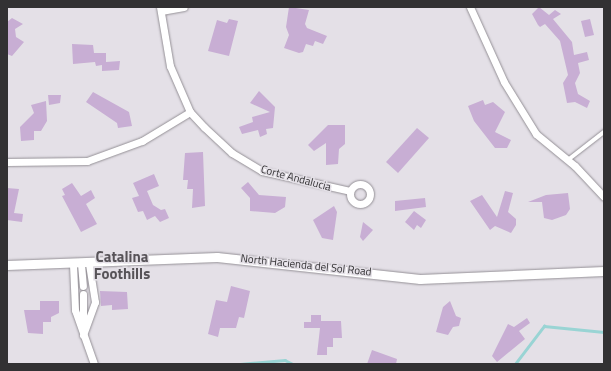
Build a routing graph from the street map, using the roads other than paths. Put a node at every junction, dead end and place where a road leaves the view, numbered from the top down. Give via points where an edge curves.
1 (184, 7) edge
2 (470, 7) edge
3 (160, 9) edge
4 (190, 112) junction
5 (604, 132) edge
6 (568, 160) junction
7 (7, 162) edge
8 (350, 191) dead end
9 (604, 197) edge
10 (7, 264) edge
11 (81, 264) junction
12 (604, 271) edge
13 (83, 286) dead end
14 (83, 294) dead end
15 (83, 335) junction
16 (94, 364) edge

1 - 3 street
2 - 6 street via 504,82 536,134
3 - 4 street via 170,66
4 - 7 street via 142,141 87,161
4 - 8 street, Corte Andalucia via 232,153 262,172
5 - 6 lane
6 - 9 street
10 - 11 street, North Hacienda del Sol Road
11 - 12 street, North Hacienda del Sol Road via 217,257 420,279
11 - 13 street
11 - 15 street via 75,310
11 - 15 street via 95,302
14 - 15 street
15 - 16 street

